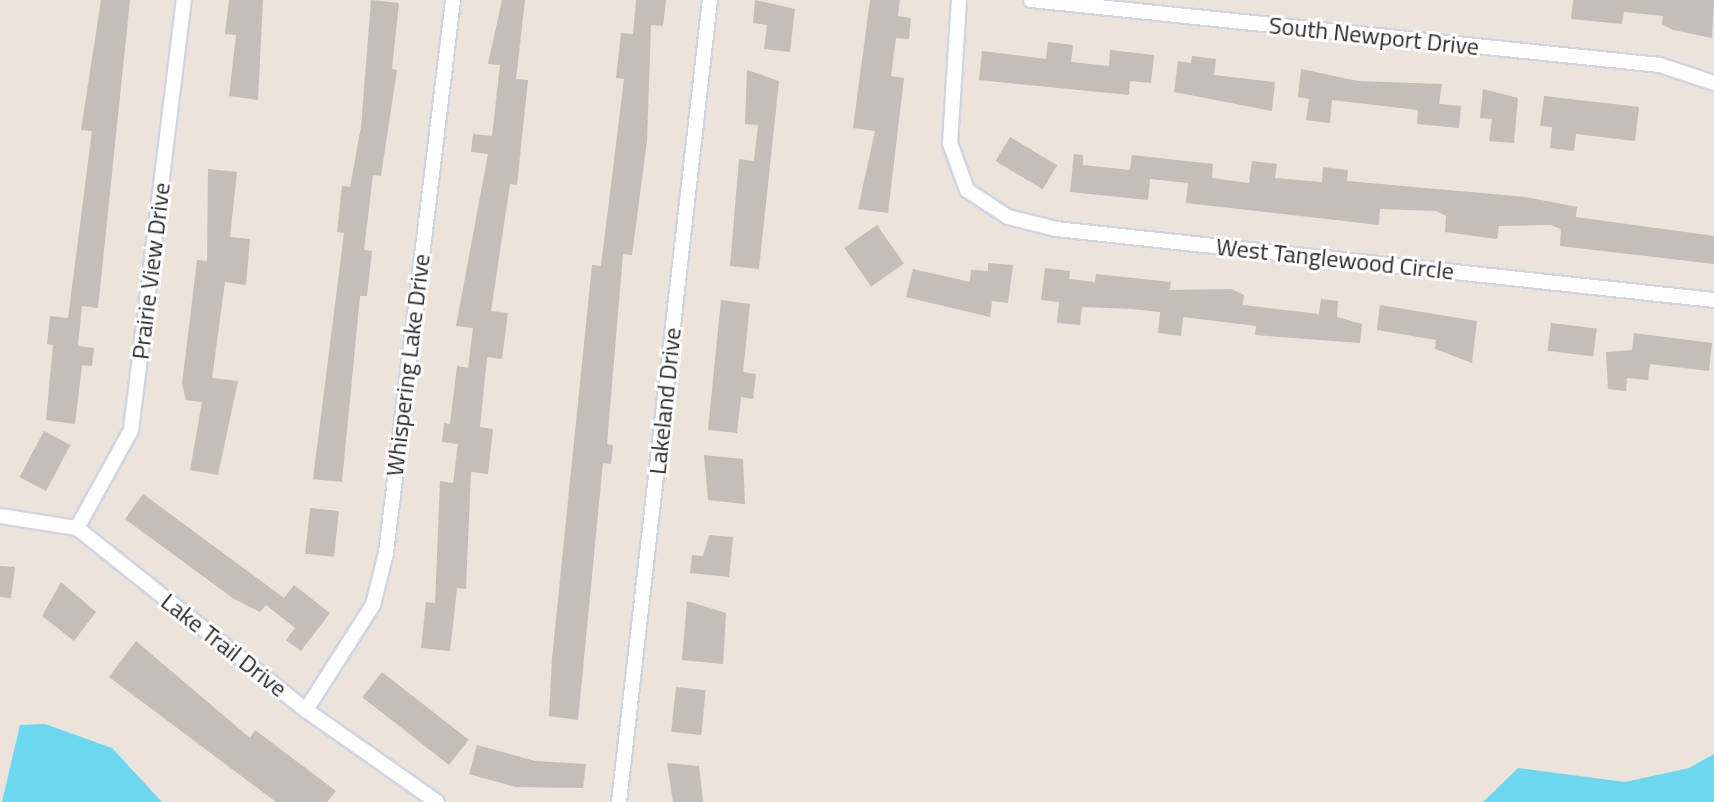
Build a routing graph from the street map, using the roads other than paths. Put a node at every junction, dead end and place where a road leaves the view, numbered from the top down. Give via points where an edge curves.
1 (184, 0) edge
2 (453, 0) edge
3 (710, 0) edge
4 (959, 0) edge
5 (1031, 0) edge
6 (1714, 83) edge
7 (1714, 300) edge
8 (0, 516) edge
9 (77, 528) junction
10 (306, 710) junction
11 (437, 802) edge
12 (619, 802) edge

1 - 9 street, Prairie View Drive via 131,430
2 - 10 street, Whispering Lake Drive via 386,553 373,605
3 - 12 street, Lakeland Drive
4 - 7 street, West Tanglewood Circle via 947,115 967,190 985,206 1042,227
5 - 6 street, South Newport Drive via 1660,65
8 - 9 street, Lake Trail Drive
9 - 10 street, Lake Trail Drive
10 - 11 street, Lake Trail Drive

